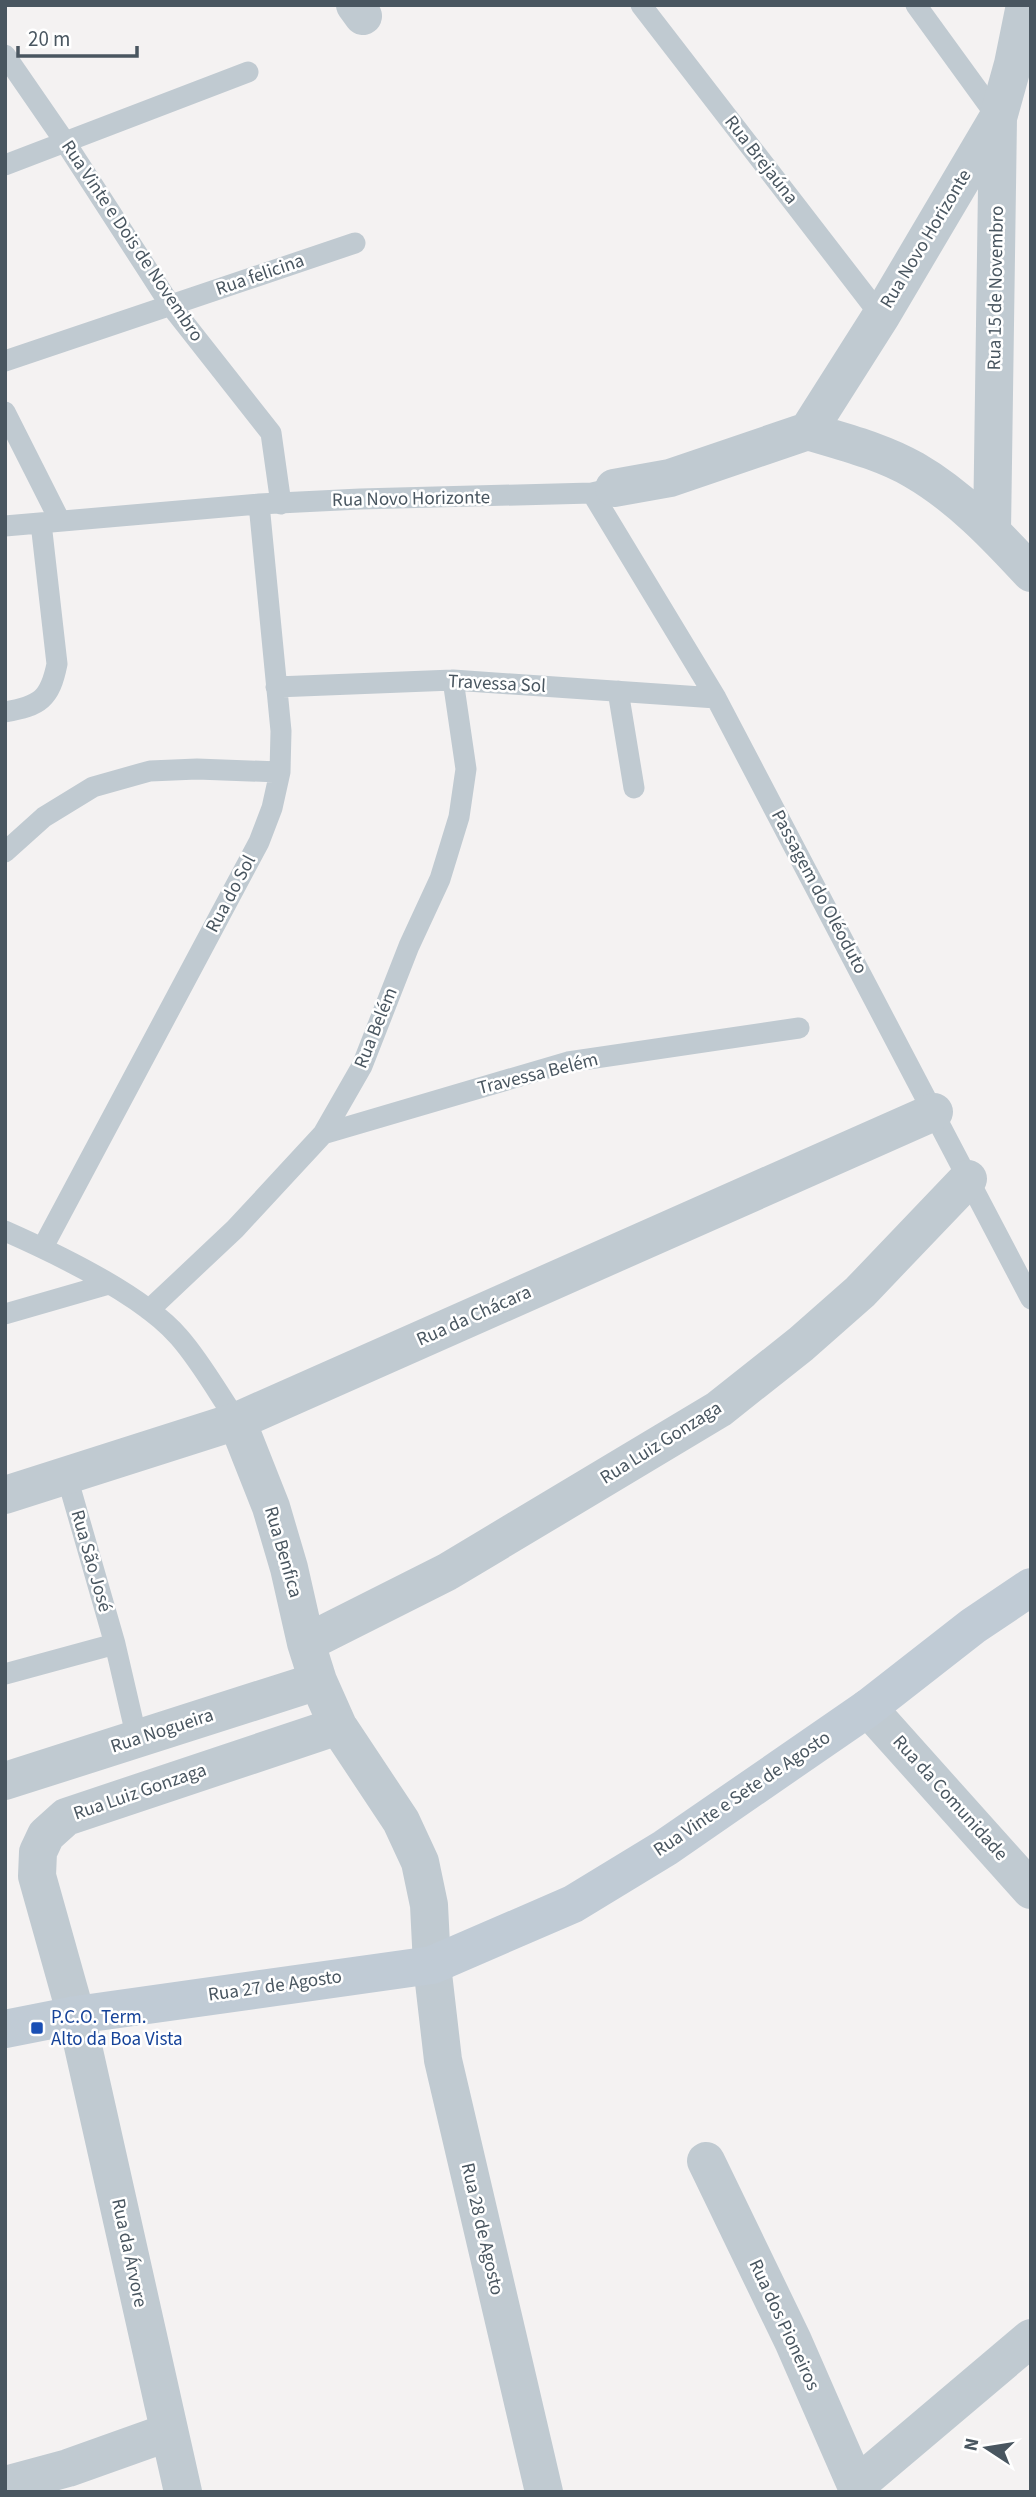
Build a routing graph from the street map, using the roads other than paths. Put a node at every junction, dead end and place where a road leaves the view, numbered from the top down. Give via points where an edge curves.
1 (641, 5) edge
2 (916, 5) edge
3 (1025, 5) edge
4 (5, 55) edge
5 (1022, 65) edge
6 (248, 72) dead end
7 (998, 118) junction
8 (65, 142) junction
9 (5, 165) edge
10 (355, 243) dead end
11 (171, 306) junction
12 (881, 316) junction
13 (5, 361) edge
14 (5, 412) edge
15 (808, 431) junction
16 (603, 491) junction
17 (259, 504) junction
18 (281, 504) junction
19 (51, 522) junction
20 (5, 526) edge
21 (992, 531) junction
22 (1031, 573) edge
23 (453, 680) junction
24 (276, 687) junction
25 (618, 691) junction
26 (716, 698) junction
27 (5, 712) edge
28 (280, 772) junction
29 (634, 788) dead end
30 (5, 852) edge
31 (799, 1028) dead end
32 (934, 1112) junction
33 (323, 1134) junction
34 (968, 1179) junction
35 (5, 1231) edge
36 (43, 1247) junction
37 (109, 1284) junction
38 (1031, 1298) edge
39 (149, 1310) junction
40 (5, 1314) edge
41 (237, 1421) junction
42 (67, 1476) junction
43 (5, 1494) edge
44 (1031, 1587) edge
45 (306, 1643) junction
46 (116, 1644) junction
47 (5, 1674) edge
48 (318, 1681) junction
49 (868, 1708) junction
50 (338, 1726) junction
51 (137, 1739) junction
52 (5, 1781) edge
53 (1027, 1876) edge
54 (432, 1965) junction
55 (76, 2015) junction
56 (5, 2029) edge
57 (706, 2161) dead end
58 (1031, 2337) edge
59 (169, 2432) junction
60 (5, 2485) edge
61 (858, 2489) edge
62 (183, 2492) edge
63 (544, 2492) edge

1 - 12 lane, Rua Brejaúna
2 - 7 lane
3 - 5 street, Rua 15 de Novembro
4 - 8 lane, Rua Vinte e Dois de Novembro
5 - 7 street, Rua 15 de Novembro
6 - 8 lane
7 - 12 street, Rua Novo Horizonte
7 - 21 street, Rua 15 de Novembro
8 - 9 lane
8 - 11 lane, Rua Vinte e Dois de Novembro
10 - 11 lane, Rua felicina
11 - 13 lane, Rua felicina
11 - 18 lane, Rua Vinte e Dois de Novembro via 271,433
12 - 15 street, Rua Novo Horizonte
14 - 19 lane
15 - 16 street, Rua Novo Horizonte via 670,478
15 - 21 street via 876,452 913,470
16 - 18 lane, Rua Novo Horizonte
16 - 26 lane, Passagem do Oléoduto
17 - 18 lane, Rua Novo Horizonte
17 - 19 lane, Rua Novo Horizonte
17 - 24 lane, Rua do Sol
19 - 20 lane, Rua Novo Horizonte
19 - 27 lane via 57,664 53,685 43,700
21 - 22 street
23 - 24 lane, Travessa Sol
23 - 25 lane, Travessa Sol
23 - 33 lane, Rua Belém via 466,769 459,817 440,879 362,1066
24 - 28 lane, Rua do Sol
25 - 26 lane, Travessa Sol
25 - 29 lane
26 - 32 lane, Passagem do Oléoduto
28 - 30 lane via 150,771 93,787 44,817
28 - 36 lane, Rua do Sol via 259,842
31 - 33 lane, Travessa Belém via 568,1062
32 - 34 lane, Passagem do Oléoduto
32 - 41 street, Rua da Chácara
33 - 39 lane, Rua Belém via 235,1229
34 - 38 lane, Passagem do Oléoduto
34 - 45 street, Rua Luiz Gonzaga via 860,1292 719,1409 447,1572
35 - 36 lane, Rua Benfica
36 - 37 lane, Rua Benfica
37 - 39 lane, Rua Benfica
37 - 40 lane
39 - 41 lane, Rua Benfica via 178,1336
41 - 42 street, Rua da Chácara
41 - 45 street, Rua Benfica via 271,1507
42 - 43 street, Rua da Chácara
42 - 46 lane, Rua São José
44 - 49 street, Rua Vinte e Sete de Agosto
45 - 48 street, Rua Benfica
46 - 47 lane
46 - 51 lane, Rua São José
48 - 50 street, Rua Benfica
48 - 51 street, Rua Nogueira
49 - 53 street, Rua da Comunidade
49 - 54 street, Rua Vinte e Sete de Agosto via 665,1848 573,1904
50 - 54 street, Rua Benfica via 401,1821 420,1862 429,1905
50 - 55 street, Rua Luiz Gonzaga via 66,1817 46,1835 37,1852 37,1876
51 - 52 street, Rua Nogueira
54 - 55 street, Rua 27 de Agosto
54 - 63 street, Rua 28 de Agosto via 443,2060
55 - 56 street, Rua 27 de Agosto
55 - 59 street, Rua da Árvore
57 - 61 street, Rua dos Pioneiros
58 - 61 street
59 - 60 street
59 - 62 street, Rua da Árvore

